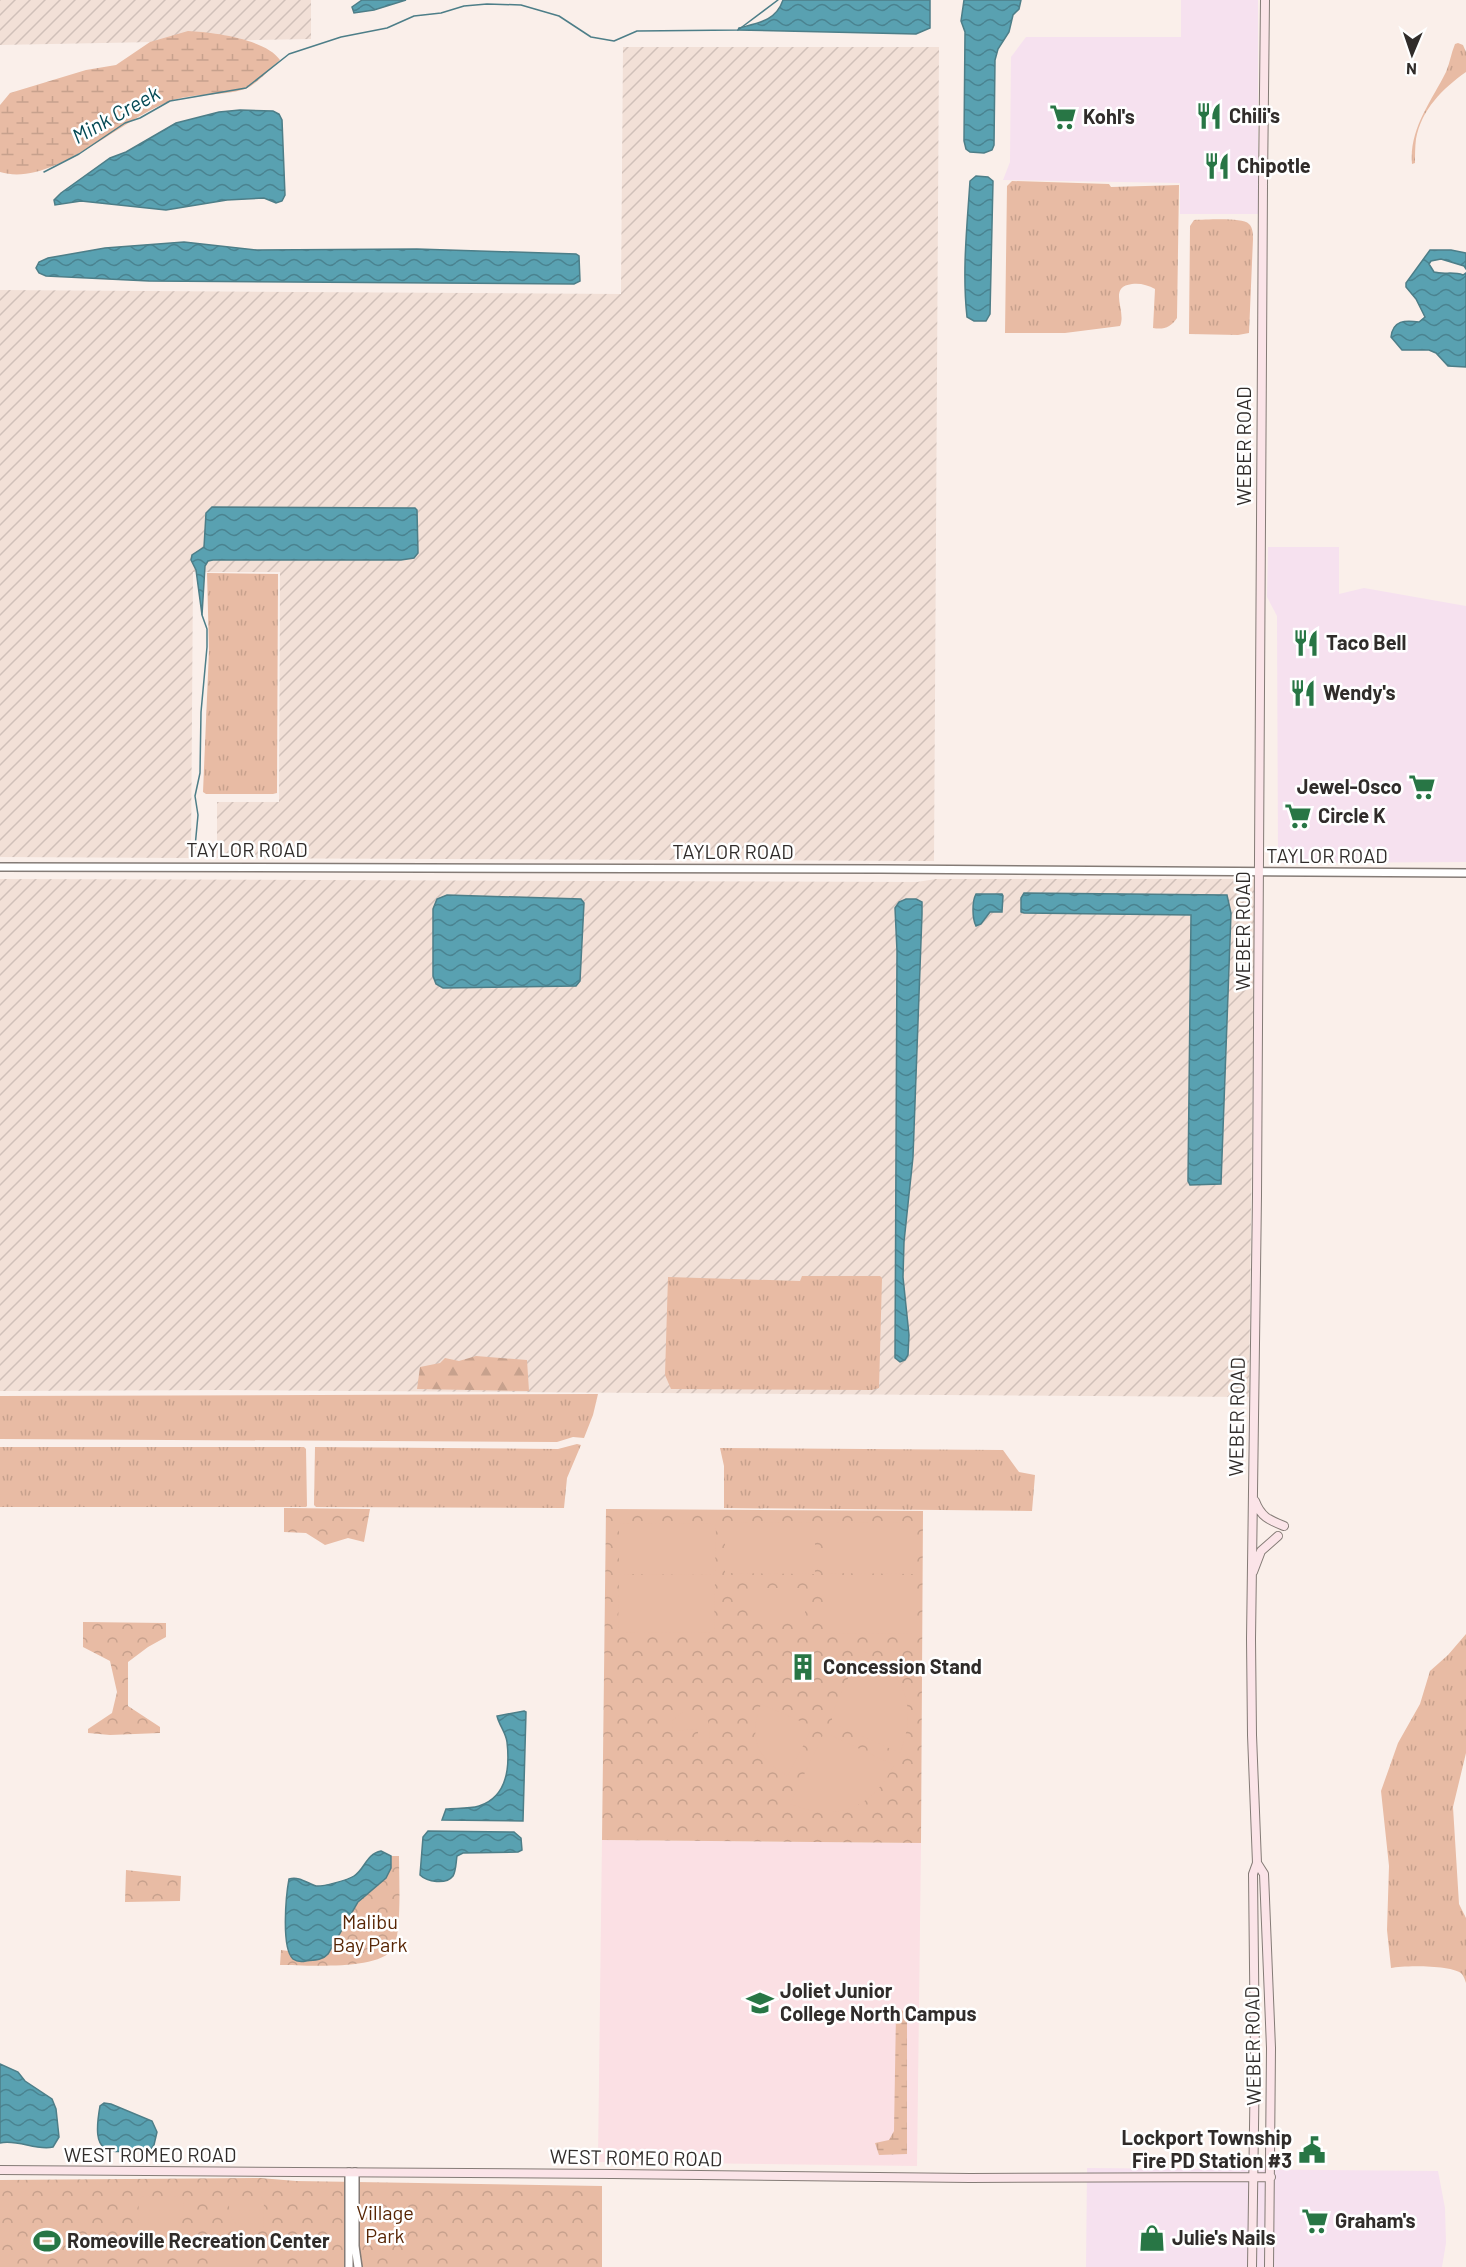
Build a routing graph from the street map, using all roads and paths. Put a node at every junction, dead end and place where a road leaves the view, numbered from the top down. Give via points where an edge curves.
1 (1265, 0) edge
2 (0, 867) edge
3 (1260, 873) junction
4 (1466, 873) edge
5 (1252, 1495) junction
6 (1284, 1526) dead end
7 (1278, 1536) dead end
8 (1252, 1576) junction
9 (1257, 1863) junction
10 (0, 2170) edge
11 (352, 2172) junction
12 (1252, 2176) junction
13 (1271, 2177) junction
14 (349, 2267) edge
15 (358, 2267) edge
16 (1252, 2267) edge
17 (1269, 2267) edge

1 - 3 main road, WEBER ROAD
2 - 3 street, TAYLOR ROAD
3 - 4 street, TAYLOR ROAD
3 - 5 main road, WEBER ROAD
5 - 6 main road via 1264,1518
5 - 8 main road, WEBER ROAD
7 - 8 main road via 1261,1551
8 - 9 main road, WEBER ROAD
9 - 12 main road, WEBER ROAD via 1253,1874
9 - 13 main road, WEBER ROAD via 1264,1874
10 - 11 main road, WEST ROMEO ROAD
11 - 12 main road, WEST ROMEO ROAD via 970,2178
11 - 14 street
11 - 15 street
12 - 13 main road, WEST ROMEO ROAD
12 - 16 main road, WEBER ROAD
13 - 17 main road, WEBER ROAD

